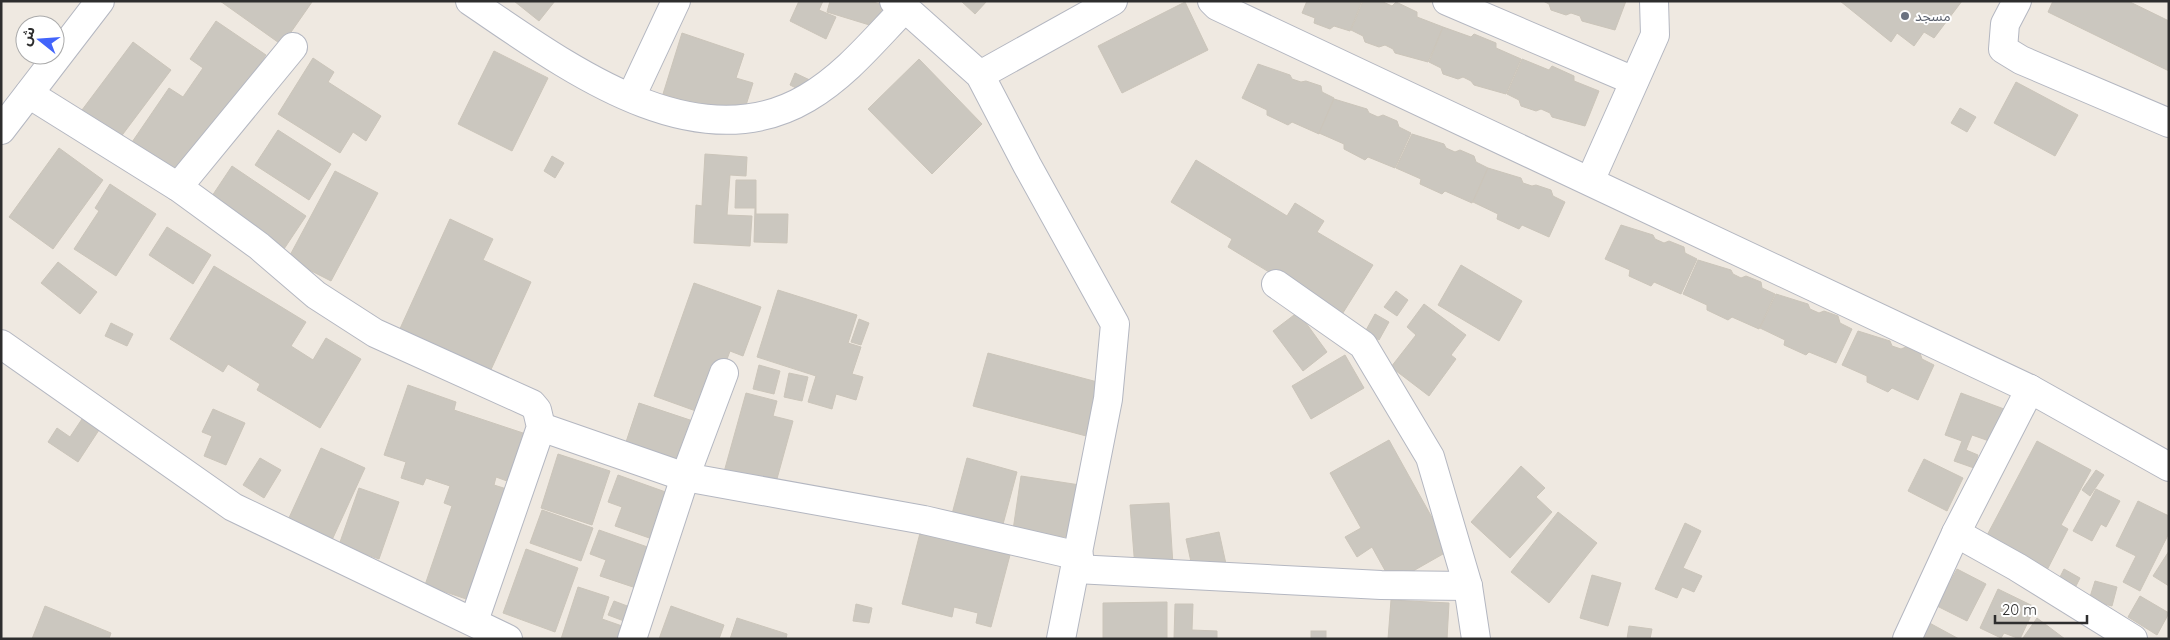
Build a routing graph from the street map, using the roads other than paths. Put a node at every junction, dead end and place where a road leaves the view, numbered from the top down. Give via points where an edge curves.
1 (100, 1) edge
2 (470, 1) edge
3 (676, 1) edge
4 (1113, 1) edge
5 (1212, 1) edge
6 (1447, 1) edge
7 (1654, 1) edge
8 (2017, 1) edge
9 (900, 5) edge
10 (1248, 11) edge
11 (293, 47) dead end
12 (980, 75) junction
13 (1634, 81) junction
14 (29, 94) junction
15 (632, 98) junction
16 (2169, 123) edge
17 (1, 130) edge
18 (1590, 181) junction
19 (178, 187) junction
20 (1276, 284) dead end
21 (1, 344) edge
22 (724, 373) dead end
23 (2030, 388) junction
24 (541, 427) junction
25 (2169, 467) edge
26 (685, 477) junction
27 (1956, 533) junction
28 (1077, 562) junction
29 (1468, 586) junction
30 (474, 621) junction
31 (508, 639) edge
32 (632, 639) edge
33 (1061, 639) edge
34 (1476, 639) edge
35 (1907, 639) edge
36 (2133, 639) edge

1 - 14 street
2 - 15 street via 588,77
3 - 15 street
4 - 12 street
5 - 10 street via 1217,6
6 - 13 street
7 - 13 street via 1655,35
8 - 16 street via 2004,24 2003,49
9 - 12 street
9 - 15 street via 842,73 806,98 760,118 716,121 664,112
10 - 18 street
11 - 19 street
12 - 28 street via 1115,324 1108,399
13 - 18 street
14 - 17 street
14 - 19 street
18 - 23 street
19 - 24 street via 259,246 316,295 375,333 532,404
20 - 29 street via 1363,346 1430,457
21 - 30 street via 233,507
22 - 26 street
23 - 25 street
23 - 27 street
24 - 26 street
24 - 30 street
26 - 28 street via 924,520
26 - 32 street
27 - 35 street
27 - 36 street via 2018,567
28 - 29 street via 1381,585
28 - 33 street
29 - 34 street
30 - 31 street

